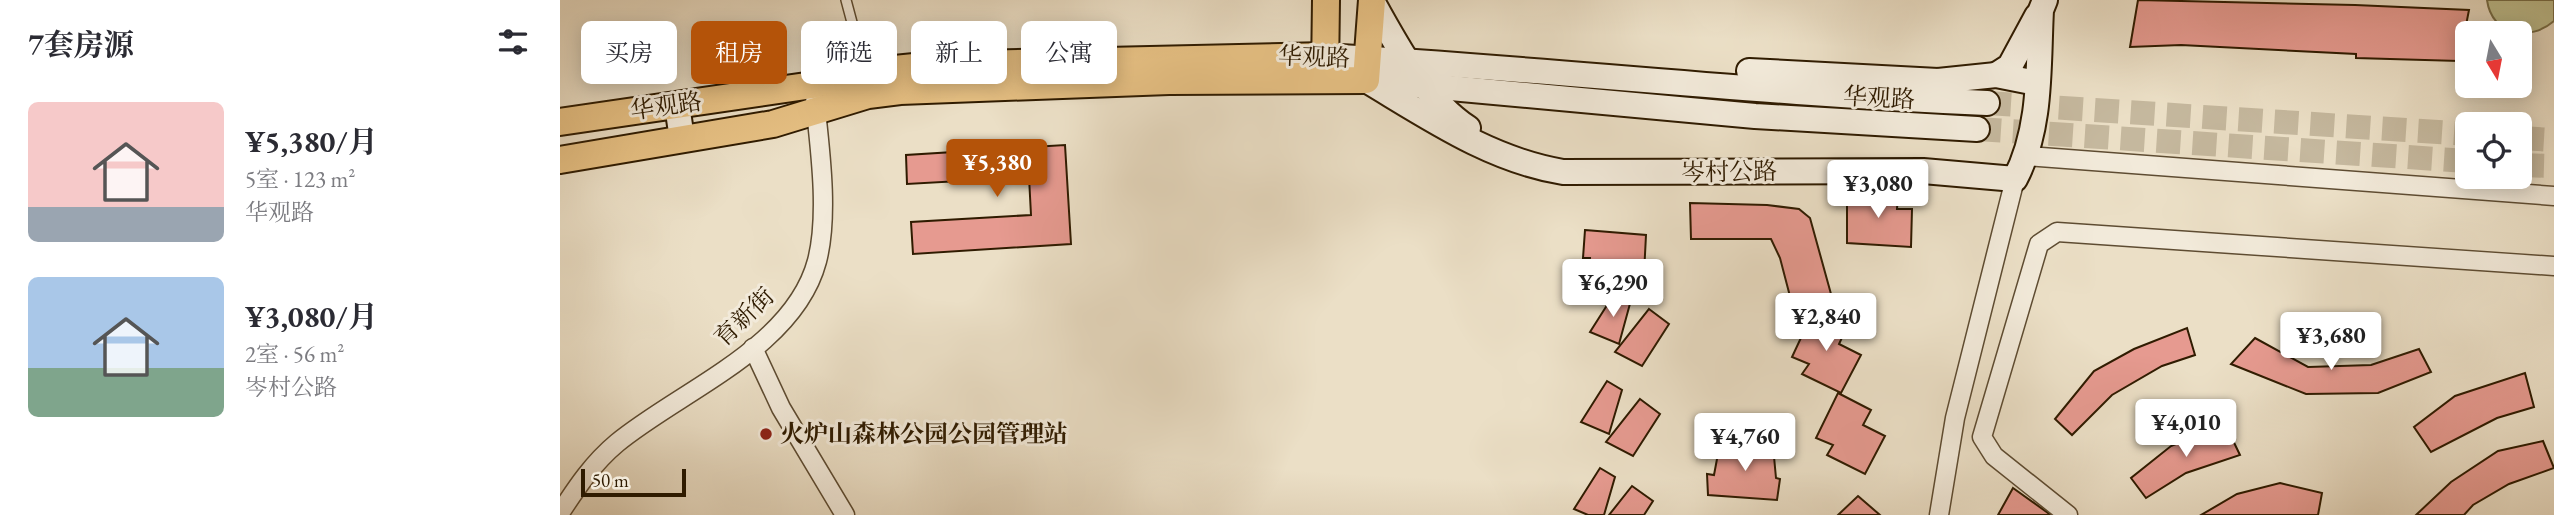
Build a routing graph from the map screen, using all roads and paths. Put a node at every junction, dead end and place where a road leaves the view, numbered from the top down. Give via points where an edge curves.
1 (846, 0) edge
2 (1326, 0) edge
3 (1372, 1) edge
4 (2043, 5) edge
5 (852, 21) edge
6 (1406, 61) junction
7 (1325, 68) junction
8 (1367, 69) junction
9 (897, 70) edge
10 (1541, 70) junction
11 (1996, 75) junction
12 (2037, 83) junction
13 (817, 84) edge
14 (813, 85) junction
15 (1426, 86) junction
16 (1987, 103) tunnel mouth
17 (677, 104) junction
18 (817, 113) junction
19 (560, 121) edge
20 (1977, 129) tunnel mouth
21 (682, 139) junction
22 (2027, 156) junction
23 (560, 160) edge
24 (1563, 172) junction
25 (2015, 179) junction
26 (2554, 196) edge
27 (2554, 266) edge
28 (752, 348) junction
29 (560, 513) edge
30 (845, 515) edge
31 (1939, 515) edge
32 (2068, 515) edge

1 - 5 lane
2 - 7 main road
3 - 6 street
3 - 8 main road
4 - 11 street via 2011,66
4 - 12 street
6 - 8 street, 华观路
6 - 10 street, 华观路
6 - 15 street
7 - 8 main road, 华观路
7 - 9 main road, 华观路 via 1002,63
7 - 18 main road, 华观路 via 868,95
8 - 15 street, 华观路
8 - 24 street, 岑村公路 via 1494,153
10 - 11 street via 1690,68 1938,81
10 - 16 street, 华观路 via 1866,98
11 - 12 street
12 - 22 street
13 - 14 main road, 华观路
14 - 17 main road, 华观路
14 - 18 street, 育新街
15 - 20 street, 华观路 via 1755,116
15 - 24 street via 1455,119 1493,144
17 - 19 main road, 华观路
17 - 21 street
18 - 21 main road, 华观路
18 - 28 street, 育新街 via 821,213 816,263 797,301
21 - 23 main road, 华观路
22 - 25 street
22 - 26 street
24 - 25 street, 岑村公路 via 1923,171
25 - 31 street via 1955,418
27 - 32 street via 2057,232 2039,244 1982,437 1994,456
28 - 29 street, 育新街 via 618,442 595,463
28 - 30 street via 781,408

